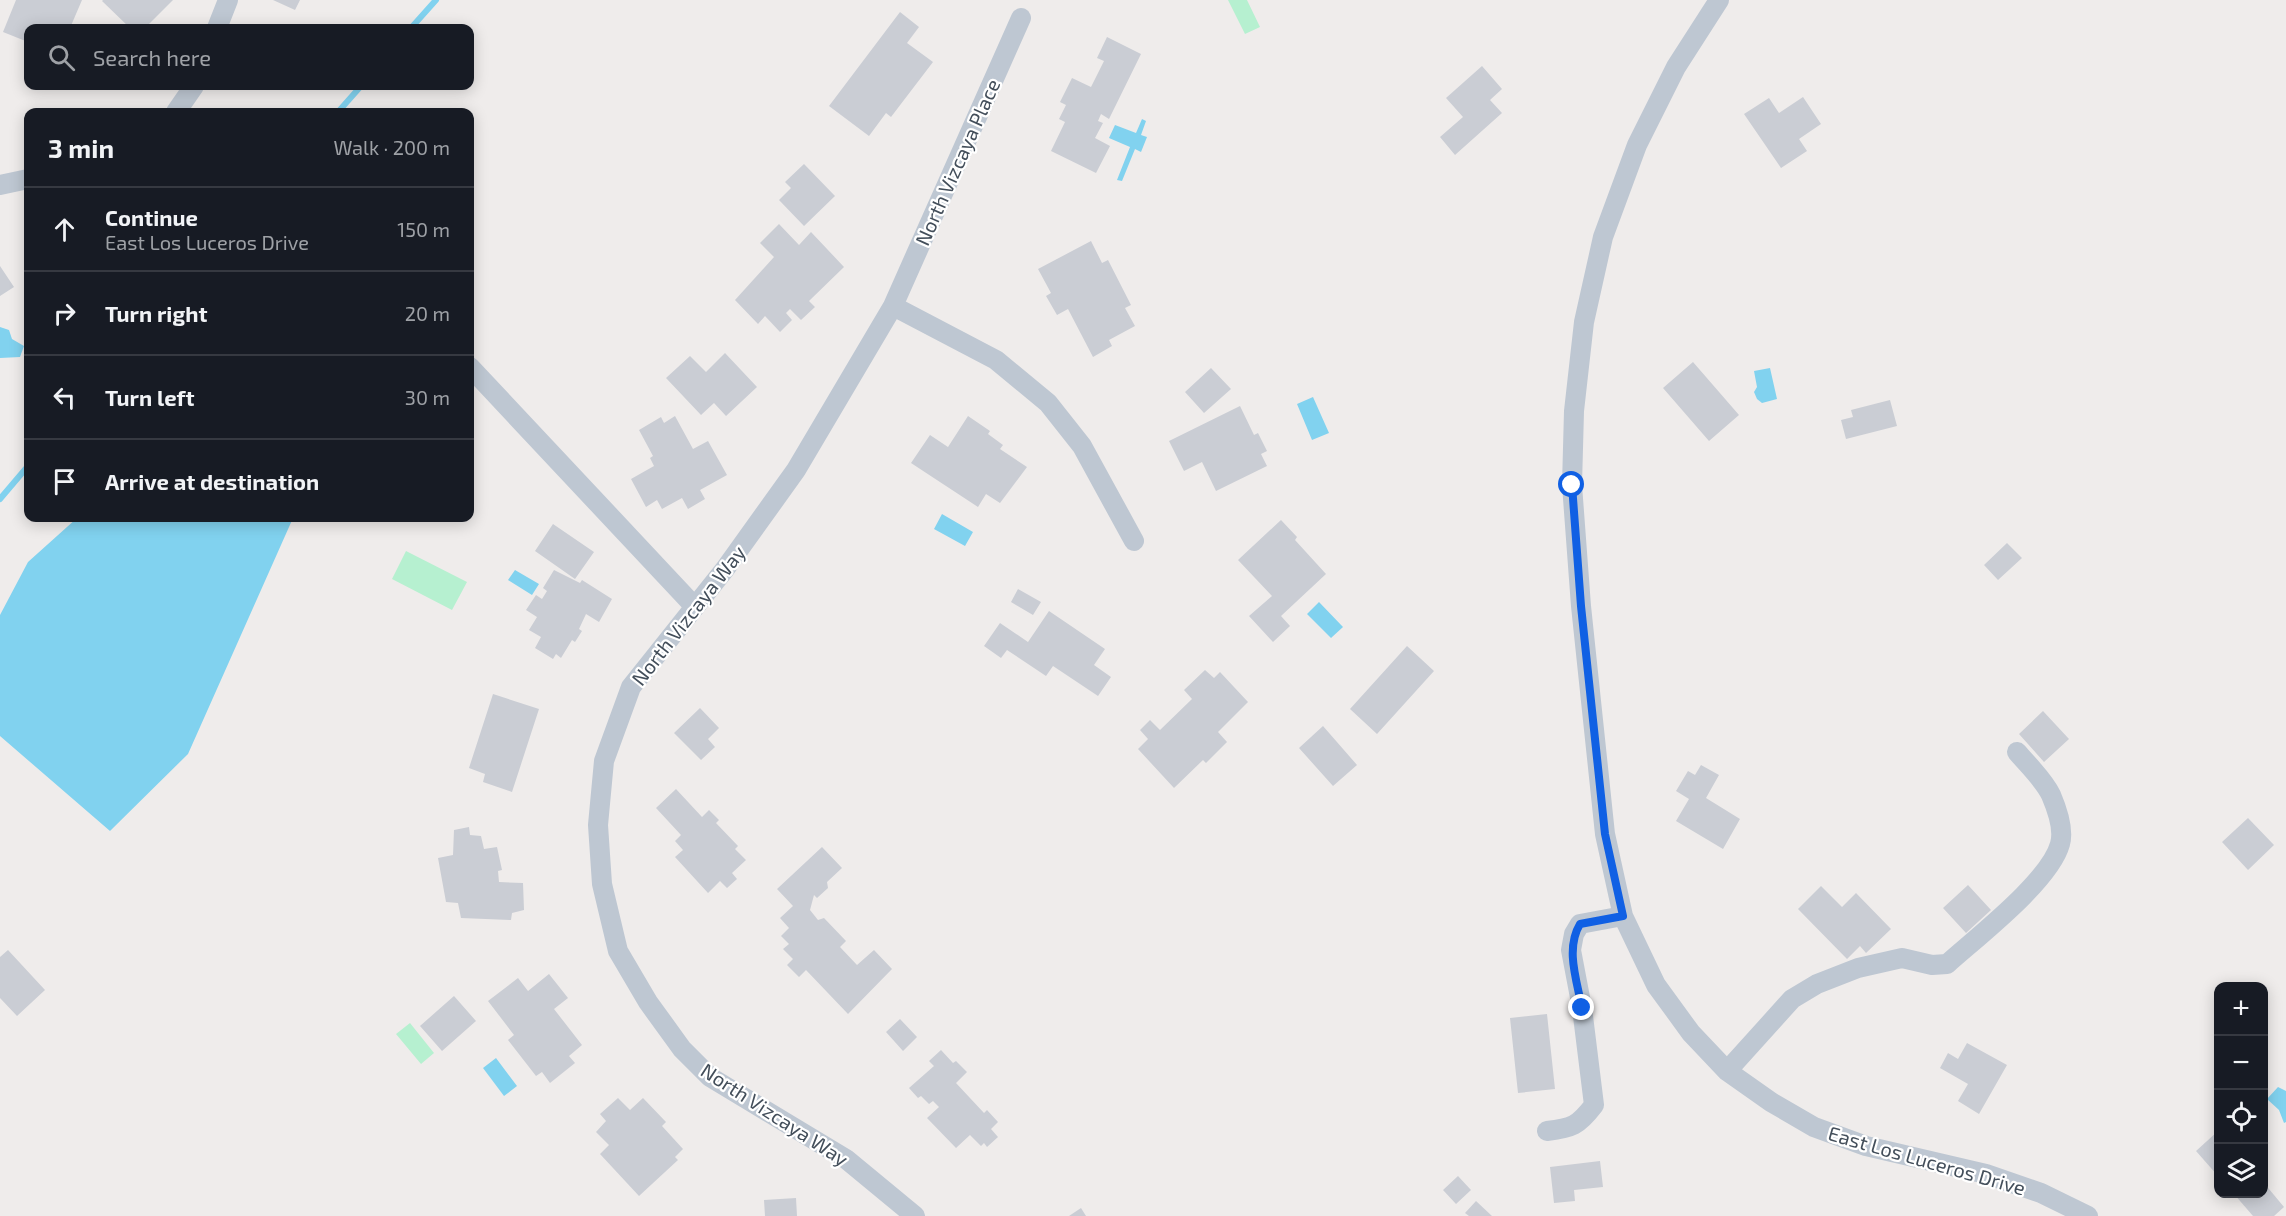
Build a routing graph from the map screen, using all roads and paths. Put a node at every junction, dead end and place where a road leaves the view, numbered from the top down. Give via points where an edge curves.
1 (228, 0) edge
2 (1719, 0) edge
3 (1021, 18) dead end
4 (219, 24) edge
5 (191, 90) edge
6 (179, 108) edge
7 (24, 180) edge
8 (0, 185) edge
9 (893, 306) junction
10 (474, 371) edge
11 (1134, 541) dead end
12 (695, 607) junction
13 (2017, 752) dead end
14 (1623, 916) junction
15 (1727, 1071) junction
16 (1546, 1131) dead end
17 (915, 1216) edge
18 (2088, 1216) edge

1 - 4 street
2 - 14 street, East Los Luceros Drive via 1676,67 1637,145 1603,237 1584,322 1574,411 1572,485 1581,606 1605,834
3 - 9 street, North Vizcaya Place
5 - 6 street
7 - 8 street
9 - 11 street via 996,360 1048,403 1082,446
9 - 12 street, North Vizcaya Way via 796,470
10 - 12 street
12 - 17 street, North Vizcaya Way via 631,687 604,761 598,825 602,872 618,951 682,1049 710,1077 846,1159
13 - 15 street via 2050,793 2059,818 2061,843 2041,879 1947,964 1902,958 1858,968 1816,984 1792,999
14 - 15 street, East Los Luceros Drive via 1656,984 1691,1033
14 - 16 street via 1580,924 1574,934 1571,950 1594,1105 1581,1122
15 - 18 street, East Los Luceros Drive via 1814,1127 1866,1146 1986,1174 2042,1193

